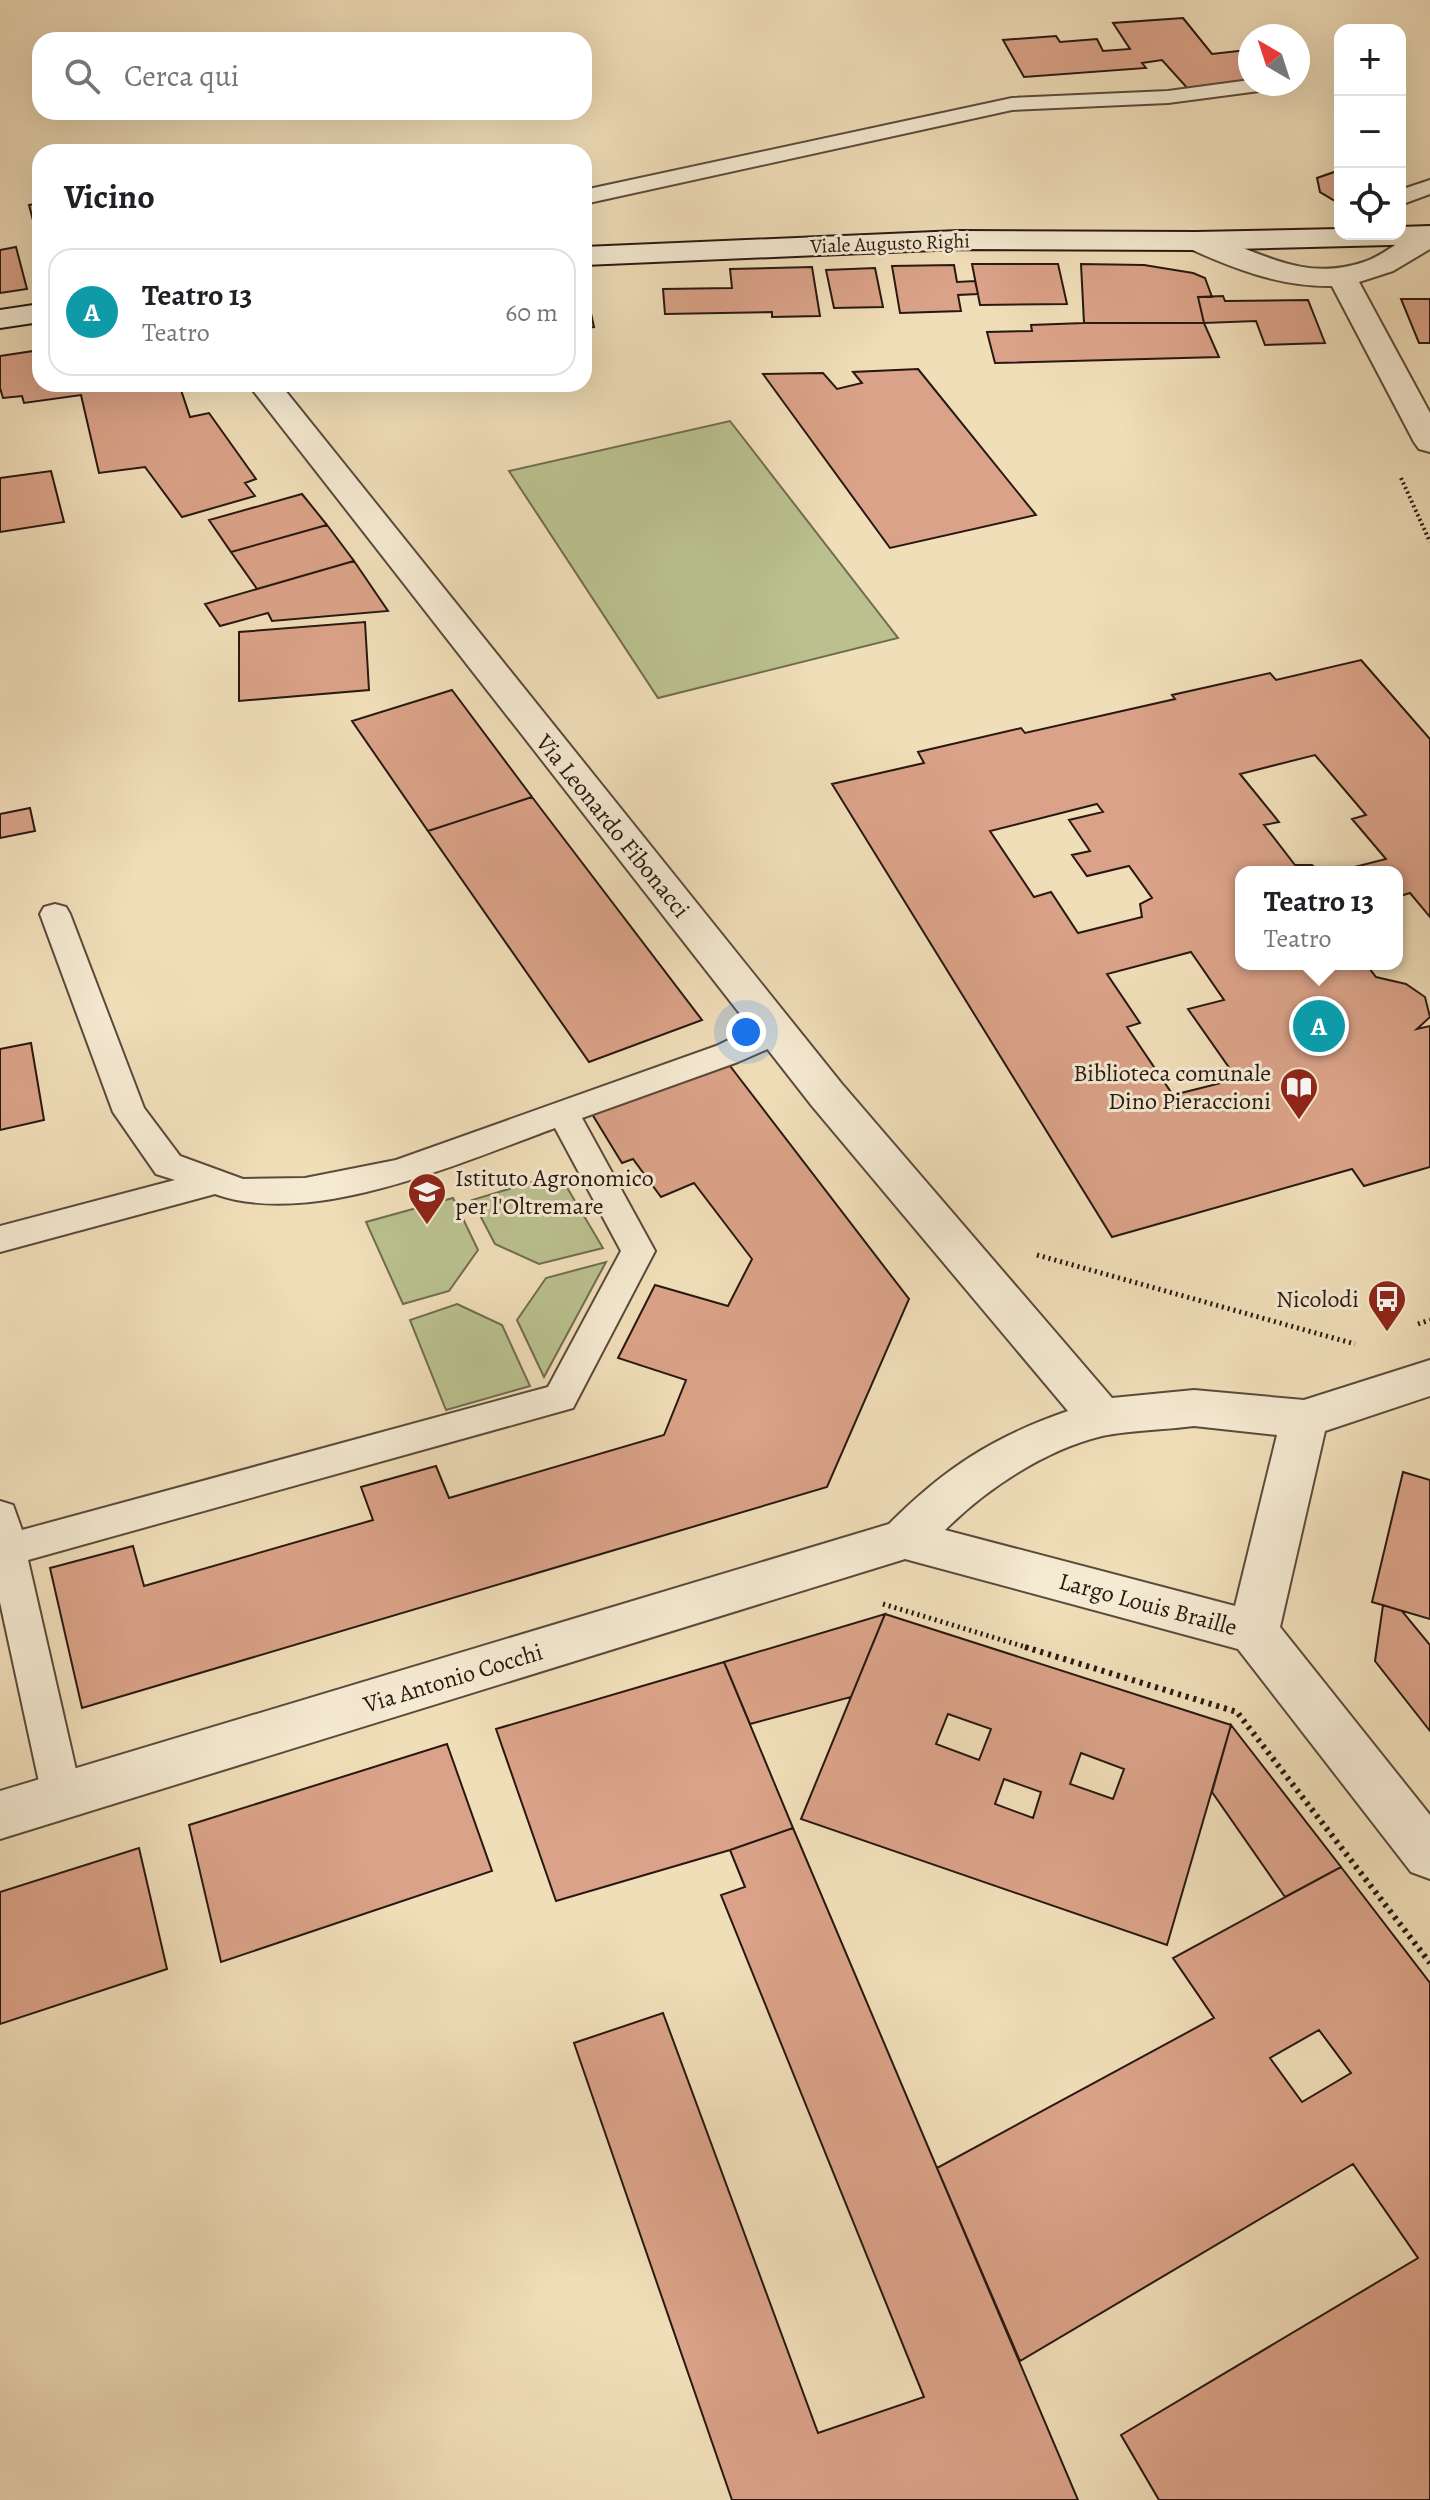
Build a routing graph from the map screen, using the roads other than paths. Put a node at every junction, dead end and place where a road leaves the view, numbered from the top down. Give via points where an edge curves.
1 (1238, 88) edge
2 (1430, 186) edge
3 (592, 195) edge
4 (1406, 196) edge
5 (1406, 235) edge
6 (1430, 235) edge
7 (1334, 237) edge
8 (1196, 241) junction
9 (592, 256) edge
10 (1341, 275) junction
11 (32, 314) edge
12 (0, 319) edge
13 (270, 392) edge
14 (1430, 442) edge
15 (55, 914) dead end
16 (777, 1032) junction
17 (563, 1113) junction
18 (215, 1182) junction
19 (0, 1239) edge
20 (1430, 1378) edge
21 (1101, 1418) junction
22 (1304, 1419) junction
23 (2, 1539) edge
24 (905, 1539) junction
25 (1254, 1632) junction
26 (62, 1796) junction
27 (0, 1815) edge
28 (1430, 1855) edge

1 - 3 lane via 1168,97 1012,104
2 - 4 lane
5 - 6 street, Viale Augusto Righi
6 - 10 street, Viale Augusto Righi via 1378,268
7 - 8 street, Viale Augusto Righi
8 - 9 street, Viale Augusto Righi via 958,240
8 - 10 street, Viale Augusto Righi via 1271,272
10 - 14 street
11 - 12 street
13 - 16 street, Via Leonardo Fibonacci
15 - 18 lane via 129,1112 168,1165
16 - 17 lane
16 - 21 street, Via Leonardo Fibonacci
17 - 18 lane via 400,1171 319,1188 242,1191
17 - 23 lane via 638,1251 560,1398
18 - 19 lane
20 - 22 street
21 - 22 street via 1194,1408
21 - 24 street via 1006,1456 941,1503
22 - 25 street, Largo Louis Braille
23 - 26 lane
24 - 25 street, Largo Louis Braille
24 - 26 street, Via Antonio Cocchi
25 - 28 street
26 - 27 street, Via Antonio Cocchi

